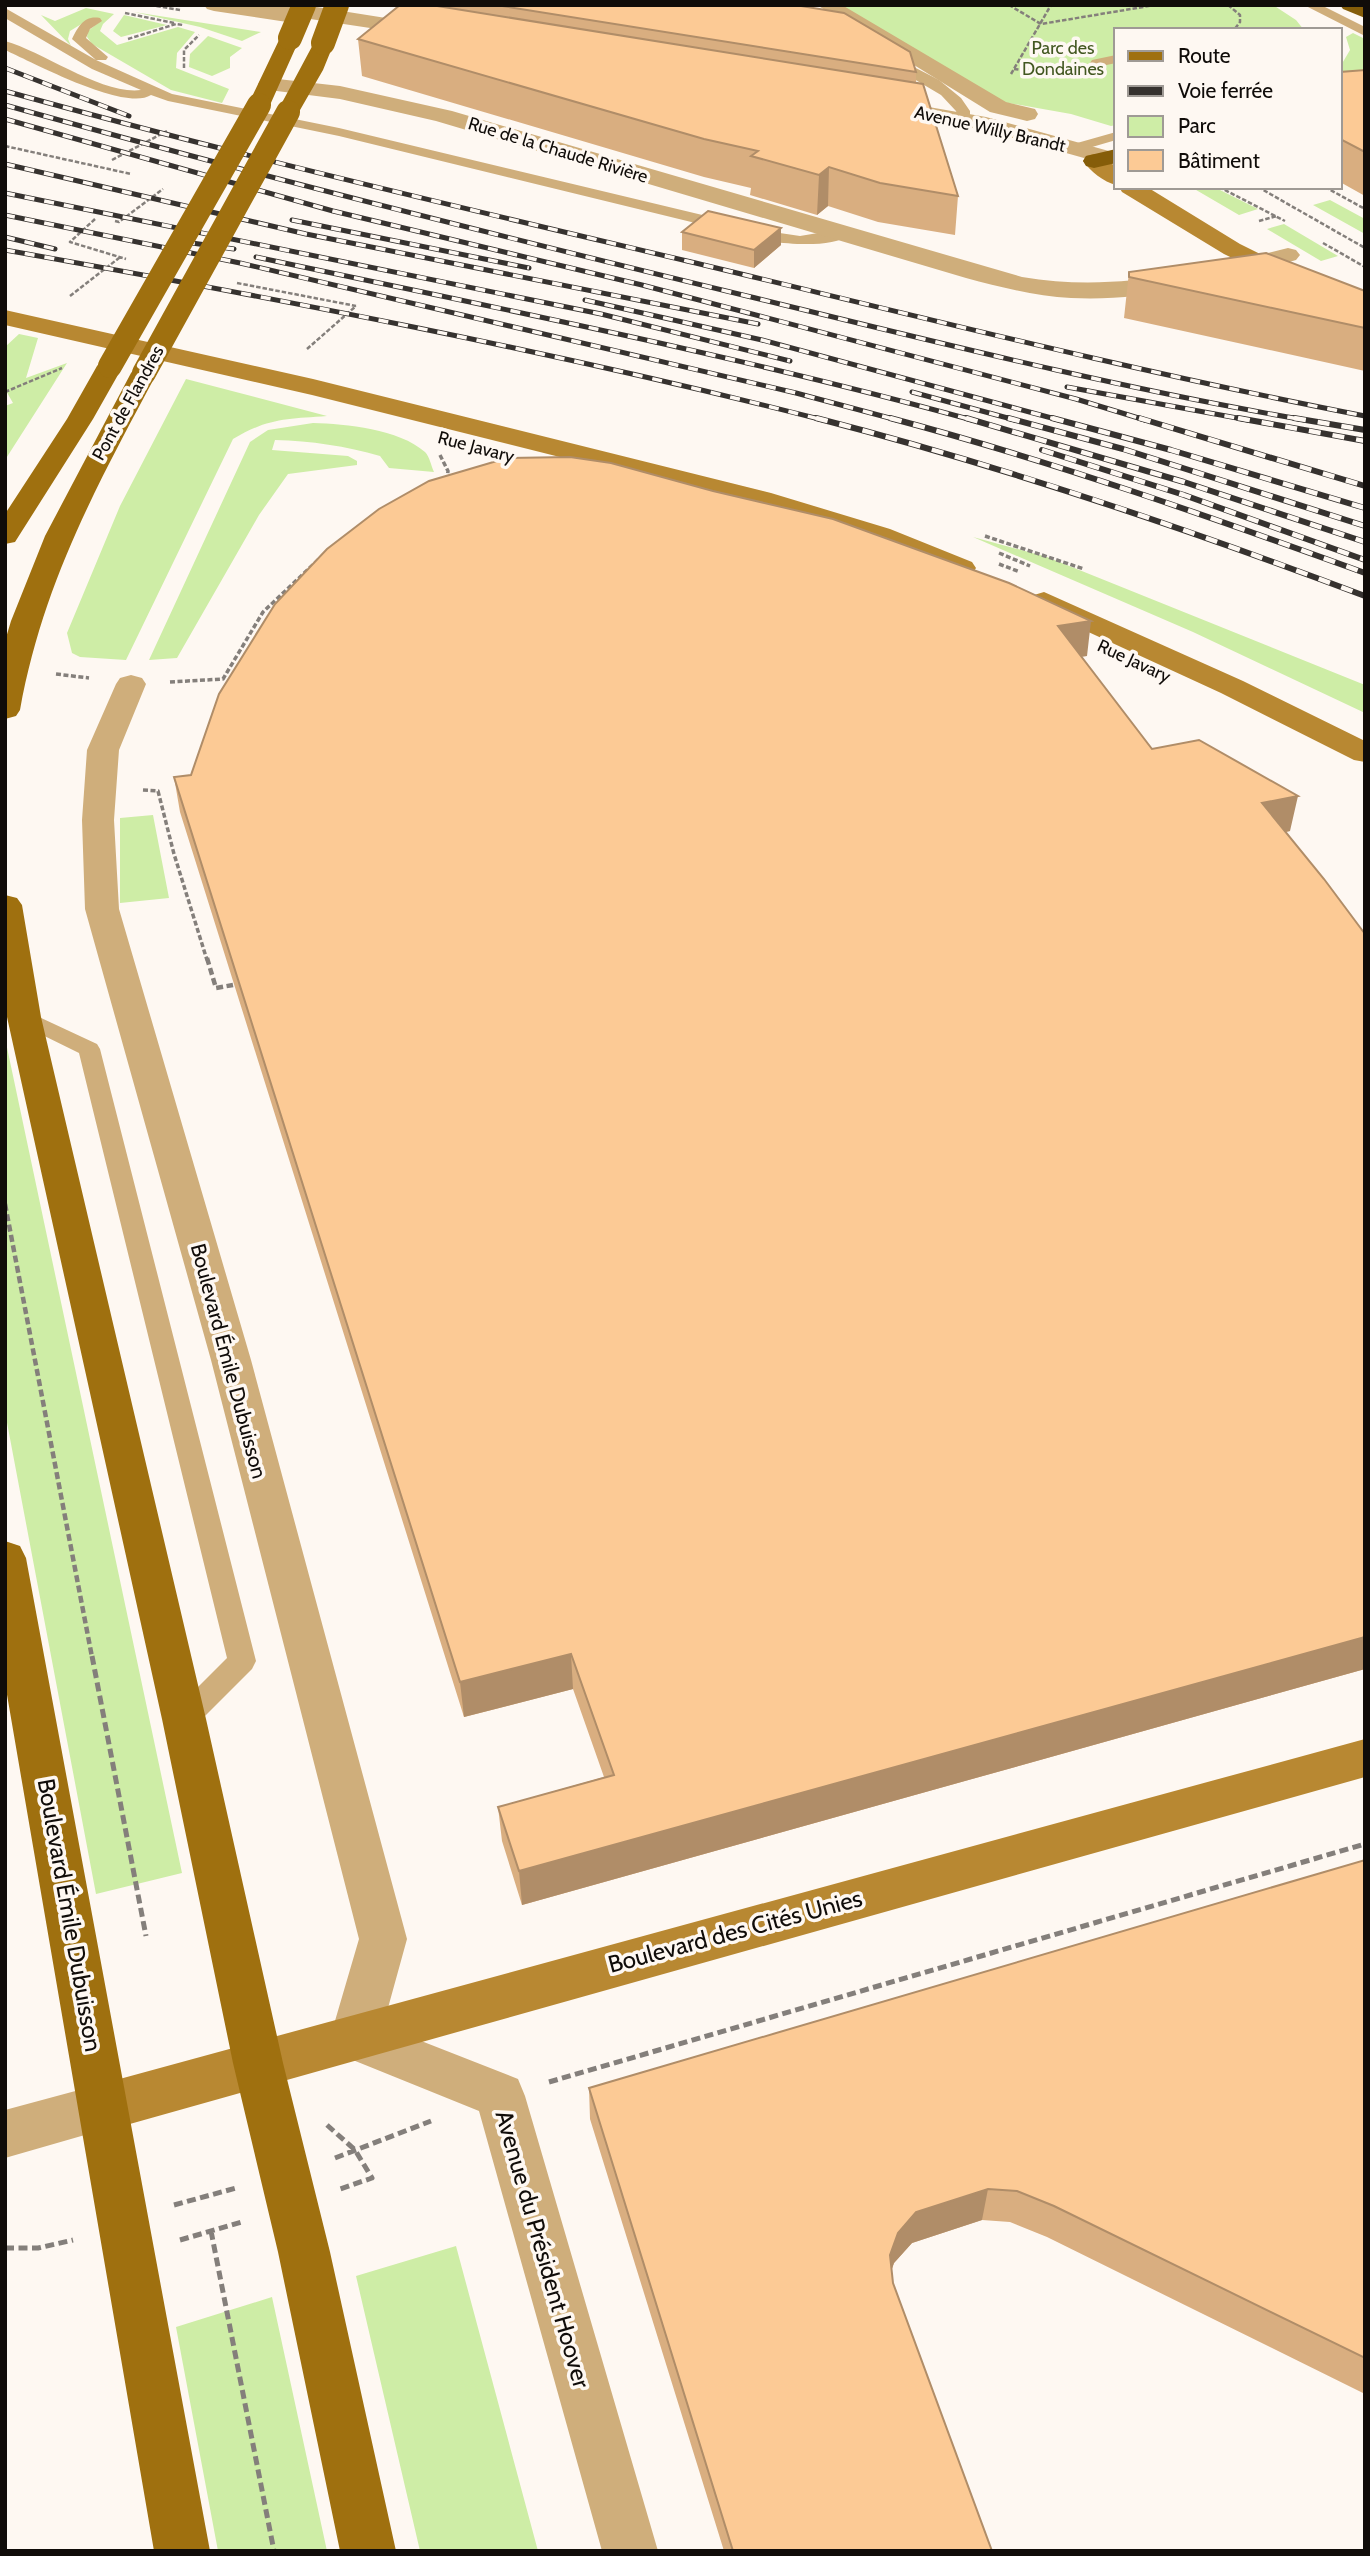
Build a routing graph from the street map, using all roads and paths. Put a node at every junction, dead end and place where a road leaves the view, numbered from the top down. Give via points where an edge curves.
1 (150, 5) edge
2 (214, 5) edge
3 (262, 5) edge
4 (304, 5) edge
5 (337, 5) edge
6 (1009, 5) edge
7 (1051, 5) edge
8 (1155, 5) edge
9 (1228, 5) edge
10 (1293, 5) edge
11 (1310, 5) edge
12 (1350, 5) edge
13 (820, 9) edge
14 (184, 11) dead end
15 (5, 12) edge
16 (1365, 12) edge
17 (130, 14) dead end
18 (95, 21) dead end
19 (176, 24) junction
20 (1041, 24) junction
21 (1319, 24) dead end
22 (186, 26) dead end
23 (1236, 28) edge
24 (203, 31) dead end
25 (1365, 32) edge
26 (118, 39) dead end
27 (5, 45) edge
28 (1025, 50) dead end
29 (1114, 59) edge
30 (1097, 63) joint
31 (1014, 69) dead end
32 (191, 71) dead end
33 (138, 82) junction
34 (303, 86) junction
35 (158, 93) junction
36 (264, 95) junction
37 (859, 103) edge
38 (965, 120) junction
39 (1052, 120) dead end
40 (169, 130) dead end
41 (5, 146) edge
42 (1106, 157) edge
43 (112, 160) dead end
44 (131, 174) dead end
45 (164, 188) dead end
46 (1134, 189) edge
47 (1174, 189) edge
48 (1262, 189) edge
49 (1329, 189) edge
50 (1365, 209) edge
51 (115, 221) dead end
52 (842, 234) junction
53 (1246, 242) junction
54 (1365, 247) edge
55 (1288, 255) joint
56 (120, 258) dead end
57 (68, 298) dead end
58 (1365, 298) edge
59 (356, 306) dead end
60 (5, 317) edge
61 (1365, 317) edge
62 (306, 349) dead end
63 (110, 366) junction
64 (5, 392) edge
65 (448, 471) dead end
66 (446, 488) edge
67 (5, 537) edge
68 (324, 554) edge
69 (981, 585) edge
70 (13, 668) junction
71 (131, 684) junction
72 (5, 710) edge
73 (1365, 753) edge
74 (1365, 779) edge
75 (171, 840) dead end
76 (5, 905) edge
77 (233, 985) edge
78 (24, 1017) junction
79 (5, 1204) edge
80 (5, 1558) edge
81 (184, 1718) junction
82 (1365, 1758) edge
83 (1365, 1844) edge
84 (146, 1936) dead end
85 (355, 2038) junction
86 (258, 2063) junction
87 (500, 2096) junction
88 (105, 2106) junction
89 (5, 2134) edge
90 (248, 2185) dead end
91 (167, 2207) dead end
92 (211, 2231) dead end
93 (66, 2243) dead end
94 (5, 2248) edge
95 (182, 2551) edge
96 (274, 2551) edge
97 (368, 2551) edge
98 (630, 2551) edge

1 - 14 path
2 - 3 street via 445,37
4 - 36 main road, Pont de Flandres, bridge
5 - 34 main road, Pont de Flandres, bridge
6 - 20 path
7 - 20 path
8 - 20 path
9 - 23 path via 1240,15
10 - 21 lane
11 - 25 lane
12 - 16 highway
13 - 38 lane via 943,90 962,106
13 - 39 street via 998,107
15 - 33 lane via 97,66
17 - 19 path
18 - 33 lane via 84,27 79,39
19 - 22 path
19 - 26 path
20 - 28 path
24 - 32 path via 184,50 183,68
27 - 35 lane via 128,96
29 - 30 lane
30 - 31 path via 1055,74
33 - 35 lane
34 - 36 street, Rue de la Chaude Rivière
34 - 52 street, Rue de la Chaude Rivière via 413,107
34 - 70 main road, Pont de Flandres, bridge via 49,555 24,621
35 - 52 lane via 773,237 800,241
36 - 63 main road, Pont de Flandres, bridge
37 - 38 street, Avenue Willy Brandt
38 - 42 street, Avenue Willy Brandt
40 - 43 path
41 - 44 path
45 - 51 path
46 - 53 main road
47 - 53 main road
48 - 54 path
49 - 50 path
52 - 53 street, Rue de la Chaude Rivière via 990,276 1070,291 1113,291 1225,273
53 - 55 street, Rue de la Chaude Rivière
53 - 61 main road
55 - 58 main road, Rue de la Chaude Rivière
56 - 57 path
59 - 62 path
60 - 69 main road, Rue Javary via 167,354 433,436
63 - 64 path via 64,368
63 - 67 main road, Pont de Flandres
65 - 66 path
68 - 71 path via 263,612 223,679
70 - 71 path
70 - 72 main road, Pont de Flandres
71 - 85 street, Boulevard Émile Dubuisson via 103,750 98,820 102,909 231,1360 383,1939
73 - 74 main road, Rue Javary via 1232,687 1021,602
75 - 77 path via 216,988
76 - 78 main road
78 - 81 main road
78 - 81 lane via 89,1049 242,1661
79 - 84 path
80 - 88 main road, Boulevard Émile Dubuisson
81 - 86 main road
82 - 85 main road, Boulevard des Cités Unies
83 - 87 path
85 - 86 main road, Boulevard des Cités Unies
85 - 87 street, Avenue du Président Hoover
86 - 88 main road, Boulevard des Cités Unies
86 - 97 main road
87 - 98 street, Avenue du Président Hoover
88 - 89 street
88 - 95 main road
90 - 91 path
92 - 96 path
93 - 94 path

